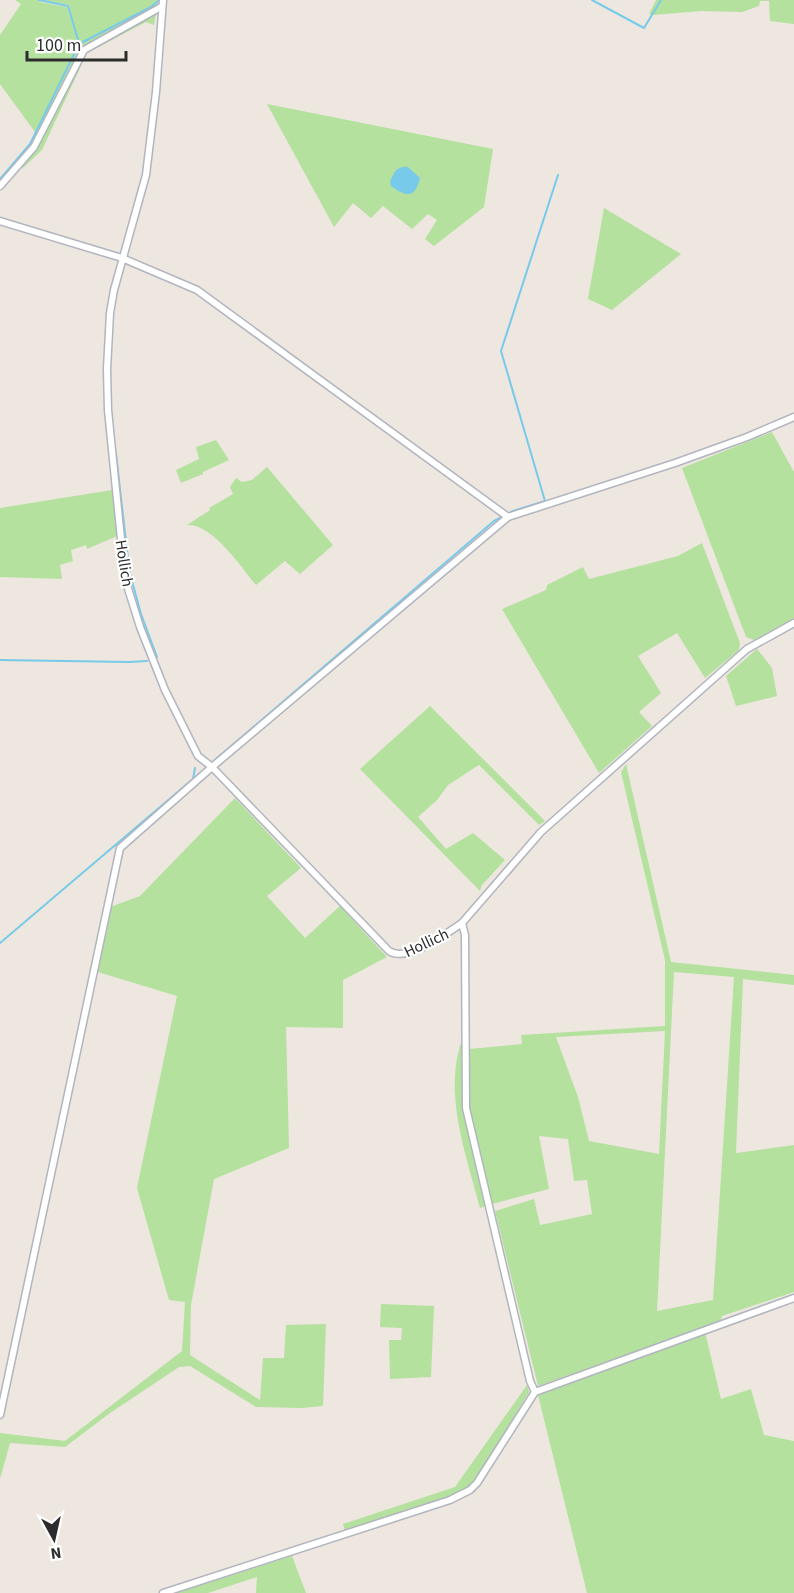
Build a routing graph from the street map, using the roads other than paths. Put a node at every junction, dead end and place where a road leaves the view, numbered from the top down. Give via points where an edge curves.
1 (162, 3) edge
2 (0, 186) edge
3 (0, 221) edge
4 (122, 258) junction
5 (794, 417) edge
6 (508, 517) junction
7 (794, 623) edge
8 (212, 767) junction
9 (462, 923) junction
10 (794, 1298) edge
11 (535, 1392) junction
12 (0, 1415) edge
13 (163, 1593) edge

1 - 2 street, Hollich via 84,50 34,147
1 - 4 street, Hollich via 146,175
3 - 4 street
4 - 6 street via 197,290
4 - 8 street, Hollich via 110,314 107,369 125,579 165,690 198,756
5 - 6 street via 675,463
6 - 8 street
7 - 9 street, Hollich via 747,650 541,832
8 - 9 street, Hollich via 393,954 408,954
8 - 12 street via 120,848
9 - 11 street via 466,1108
10 - 11 street
11 - 13 street via 477,1483 462,1496

